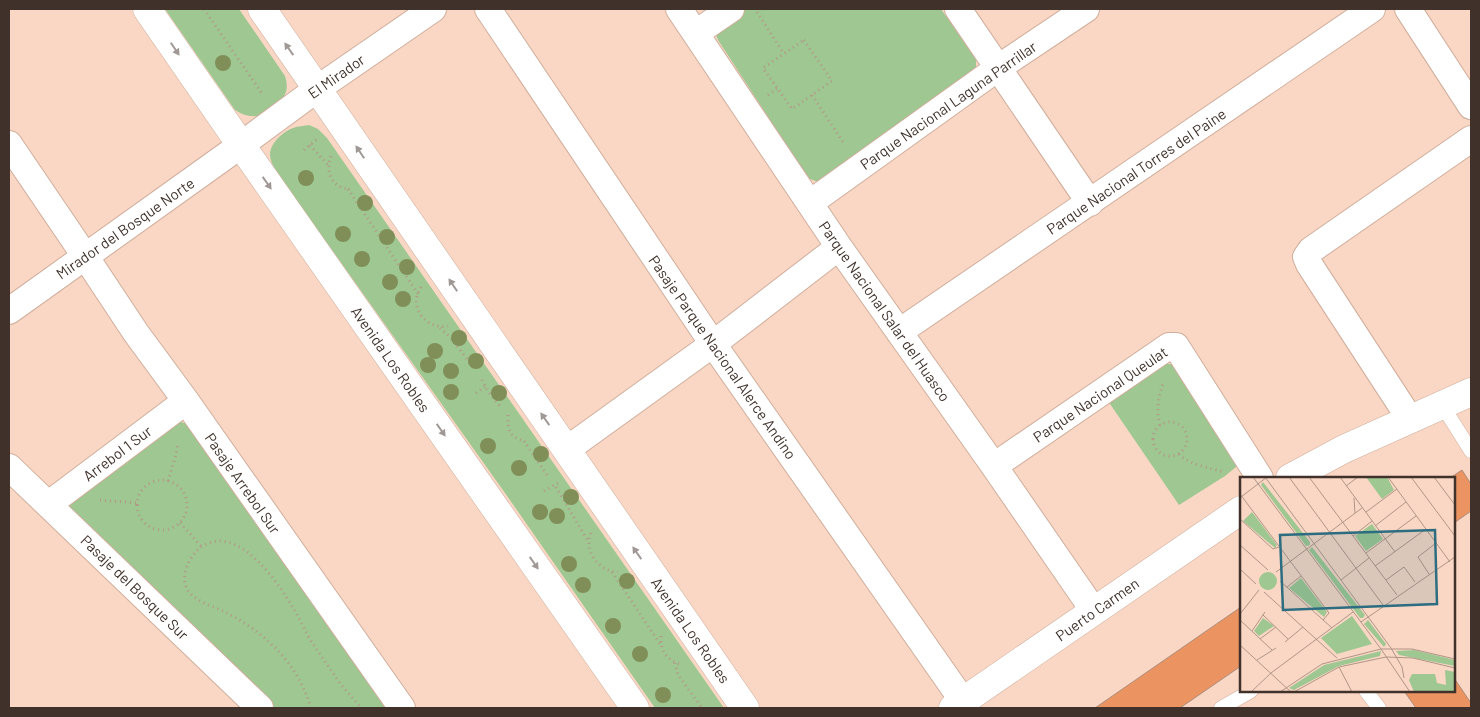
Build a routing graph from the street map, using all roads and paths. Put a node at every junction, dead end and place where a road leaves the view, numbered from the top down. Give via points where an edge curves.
1 (147, 9) edge
2 (204, 9) edge
3 (262, 9) edge
4 (433, 9) edge
5 (488, 9) edge
6 (679, 9) edge
7 (731, 9) edge
8 (754, 9) edge
9 (958, 9) edge
10 (1086, 9) edge
11 (1372, 9) edge
12 (1408, 9) edge
13 (696, 33) junction
14 (784, 54) junction
15 (998, 68) junction
16 (317, 89) junction
17 (812, 95) junction
18 (1471, 106) edge
19 (279, 117) junction
20 (1471, 139) edge
21 (9, 144) edge
22 (241, 145) junction
23 (310, 145) dead end
24 (328, 165) dead end
25 (860, 168) junction
26 (348, 189) dead end
27 (1090, 202) junction
28 (810, 203) junction
29 (839, 247) junction
30 (86, 256) junction
31 (418, 294) dead end
32 (9, 311) edge
33 (440, 327) dead end
34 (900, 332) junction
35 (712, 344) junction
36 (1180, 353) junction
37 (476, 371) dead end
38 (482, 379) dead end
39 (493, 381) dead end
40 (486, 386) junction
41 (1471, 392) edge
42 (476, 393) dead end
43 (186, 401) junction
44 (1442, 405) junction
45 (504, 408) dead end
46 (1410, 419) junction
47 (1160, 425) junction
48 (524, 441) dead end
49 (566, 450) junction
50 (1471, 451) edge
51 (1179, 454) junction
52 (9, 466) edge
53 (994, 466) junction
54 (1226, 472) dead end
55 (1259, 477) edge
56 (1292, 477) edge
57 (49, 504) junction
58 (1240, 511) edge
59 (180, 523) junction
60 (588, 541) dead end
61 (202, 547) junction
62 (612, 572) dead end
63 (1094, 611) junction
64 (661, 644) dead end
65 (674, 662) dead end
66 (1249, 692) edge
67 (1367, 692) edge
68 (958, 705) edge
69 (260, 708) edge
70 (311, 708) edge
71 (361, 708) edge
72 (402, 708) edge
73 (635, 708) edge
74 (702, 708) edge
75 (745, 708) edge
76 (1221, 708) edge
77 (1379, 708) edge

1 -> 22 street, Avenida Los Robles
2 - 19 path
16 -> 3 street, Avenida Los Robles
4 - 16 street, El Mirador
5 - 35 street, Pasaje Parque Nacional Alerce Andino
6 - 13 street, Parque Nacional Salar del Huasco
7 - 13 street
8 - 14 path
9 - 15 street
10 - 15 street, Parque Nacional Laguna Parrillar
11 - 27 street, Parque Nacional Torres del Paine
12 - 18 street
13 - 28 street, Parque Nacional Salar del Huasco
14 - 17 path via 804,40 832,81
14 - 17 path via 763,68 792,109
15 - 25 street, Parque Nacional Laguna Parrillar
15 - 27 street
16 - 19 street, El Mirador
49 -> 16 street, Avenida Los Robles
17 - 25 path
19 - 22 street, El Mirador
20 - 46 street via 1311,250 1306,257
21 - 30 street, Pasaje Arrebol Sur
22 - 30 street, Mirador del Bosque Norte
22 -> 73 street, Avenida Los Robles
23 - 24 path
25 - 28 street, Parque Nacional Laguna Parrillar
26 - 31 path
27 - 34 street, Parque Nacional Torres del Paine
28 - 29 street, Parque Nacional Salar del Huasco
29 - 34 street, Parque Nacional Salar del Huasco
29 - 35 street
30 - 32 street, Mirador del Bosque Norte
30 - 43 street, Pasaje Arrebol Sur via 136,334
33 - 37 path
34 - 53 street, Parque Nacional Salar del Huasco
35 - 49 street
35 - 68 street, Pasaje Parque Nacional Alerce Andino
36 - 47 path via 1165,377 1160,394
36 - 53 street, Parque Nacional Queulat via 1176,346 1169,346
36 - 55 street, Parque Nacional Queulat
38 - 40 path
39 - 40 path
40 - 42 path
40 - 45 path via 494,400
41 - 44 street
43 - 57 street, Arrebol 1 Sur
43 - 72 street, Pasaje Arrebol Sur
44 - 46 street
44 - 50 lane
46 - 56 street
47 - 51 path via 1153,435 1155,448 1166,456
47 - 51 path via 1173,421 1184,428 1188,440
48 - 60 path
75 -> 49 street, Avenida Los Robles
51 - 54 path via 1192,462
52 - 57 street, Pasaje del Bosque Sur
53 - 63 street, Parque Nacional Salar del Huasco
57 - 69 street, Pasaje del Bosque Sur
58 - 63 street, Puerto Carmen
59 - 59 path via 187,510 181,488 161,480 142,490 137,503 140,518 145,524 166,530
59 - 61 path
61 - 70 path via 188,562 187,590 197,600 252,627 275,647 293,669
61 - 71 path via 209,542 224,542 244,548 252,555 277,584 310,639
62 - 64 path
63 - 68 street, Puerto Carmen
65 - 74 path via 678,675
66 - 76 lane
67 - 77 lane

